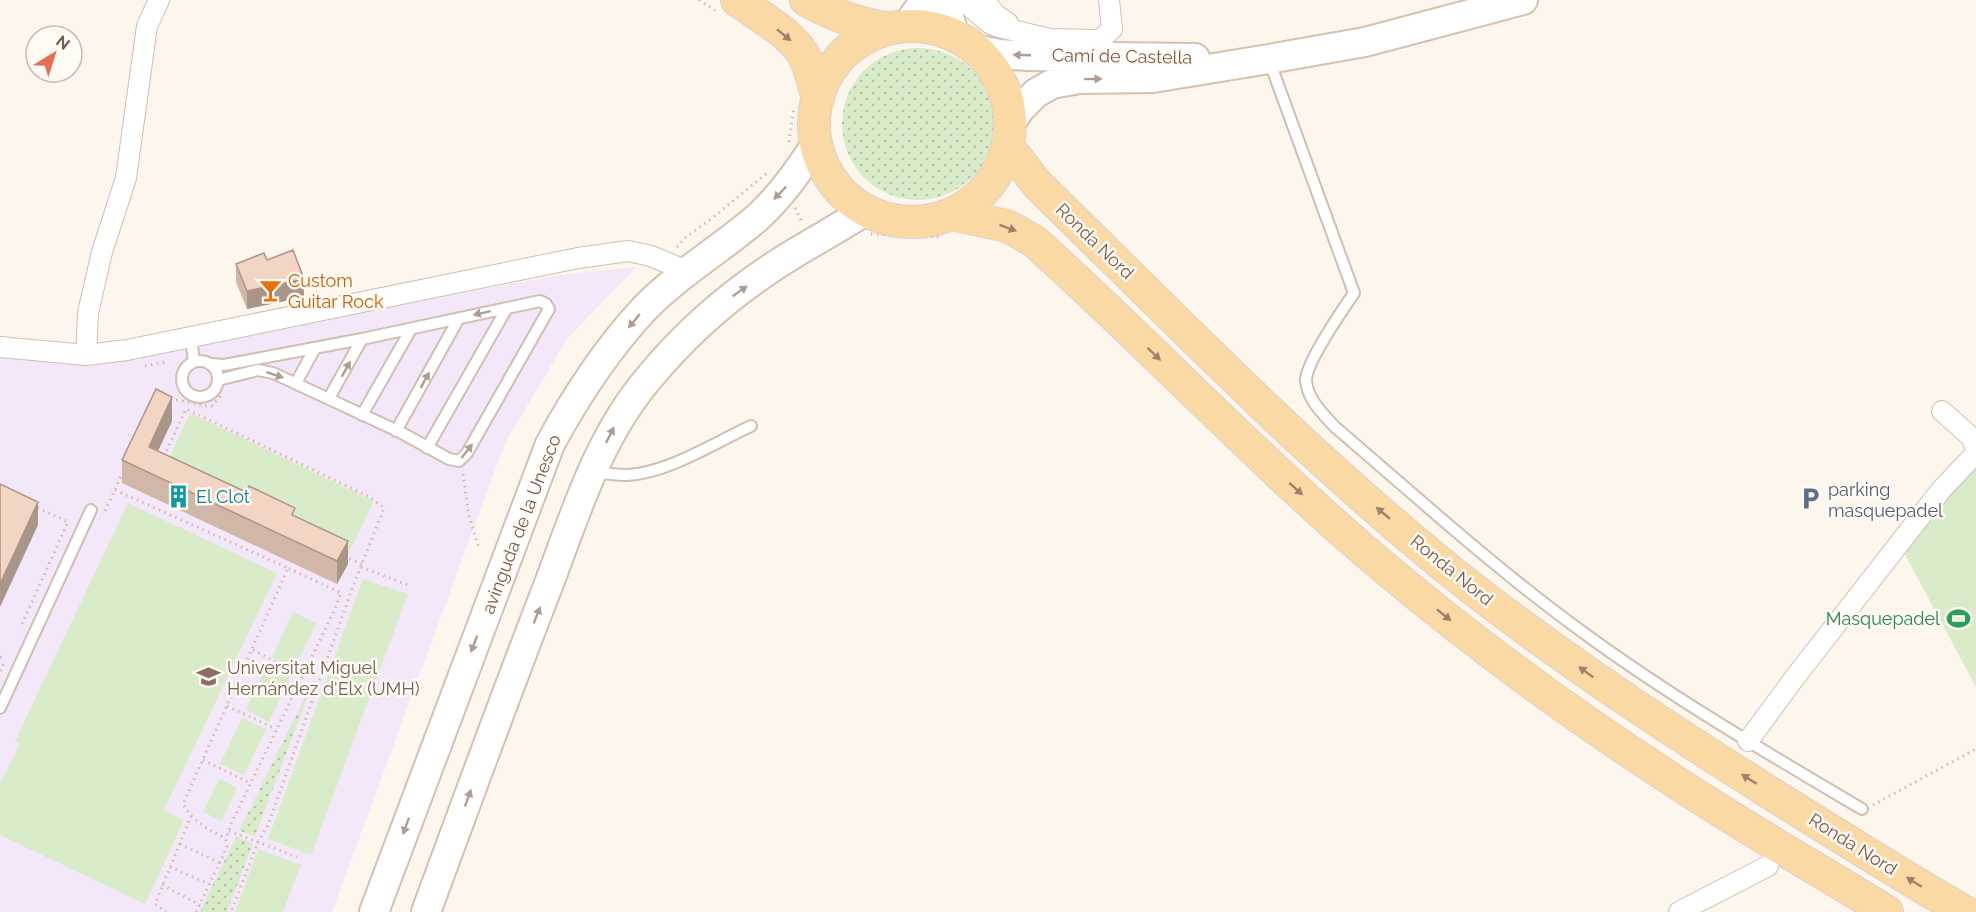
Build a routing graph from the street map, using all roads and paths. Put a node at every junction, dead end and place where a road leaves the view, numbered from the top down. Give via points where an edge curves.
1 (159, 0) edge
2 (699, 0) edge
3 (806, 0) edge
4 (984, 0) edge
5 (1109, 0) edge
6 (1523, 0) edge
7 (727, 6) edge
8 (952, 14) edge
9 (895, 27) junction
10 (1018, 30) junction
11 (1269, 60) junction
12 (807, 100) junction
13 (1008, 135) junction
14 (801, 149) junction
15 (774, 167) dead end
16 (865, 211) junction
17 (951, 214) junction
18 (682, 260) junction
19 (507, 308) junction
20 (459, 318) junction
21 (411, 329) junction
22 (191, 337) junction
23 (362, 339) junction
24 (0, 347) edge
25 (315, 348) junction
26 (86, 355) junction
27 (194, 362) junction
28 (211, 364) junction
29 (218, 380) junction
30 (296, 383) junction
31 (225, 390) dead end
32 (329, 398) junction
33 (162, 401) edge
34 (1942, 411) dead end
35 (362, 415) junction
36 (751, 426) dead end
37 (396, 430) junction
38 (428, 448) junction
39 (1976, 450) edge
40 (161, 462) edge
41 (127, 463) edge
42 (462, 466) dead end
43 (591, 473) junction
44 (115, 490) junction
45 (29, 504) edge
46 (105, 512) dead end
47 (479, 548) dead end
48 (342, 555) edge
49 (362, 565) junction
50 (288, 568) junction
51 (408, 585) dead end
52 (20, 628) dead end
53 (253, 650) junction
54 (0, 657) edge
55 (0, 671) edge
56 (303, 676) junction
57 (0, 692) edge
58 (227, 706) junction
59 (0, 708) edge
60 (276, 729) junction
61 (1748, 741) junction
62 (1976, 749) edge
63 (202, 760) junction
64 (250, 783) junction
65 (1863, 809) joint
66 (192, 816) junction
67 (229, 831) junction
68 (226, 839) junction
69 (258, 842) junction
70 (180, 844) junction
71 (297, 857) dead end
72 (220, 863) junction
73 (1768, 866) dead end
74 (170, 867) junction
75 (210, 884) junction
76 (162, 885) junction
77 (200, 905) junction
78 (166, 912) edge
79 (196, 912) edge
80 (231, 912) edge
81 (374, 912) edge
82 (426, 912) edge
83 (1679, 912) edge
84 (1887, 912) edge
85 (1965, 912) edge

1 - 26 street via 147,26 126,178 102,252 88,313
2 - 7 path
3 - 9 main road via 854,22
4 - 10 street via 996,15
5 - 10 street via 1112,29 1100,40 1050,39
6 - 11 main road, Camí de Castella via 1365,42
7 -> 12 main road via 783,34 799,48 807,62
8 - 9 main road
8 - 9 main road via 937,30
8 - 10 street via 967,4 989,23
11 -> 8 main road, Camí de Castella via 999,54
8 - 13 main road via 990,64 1007,95
9 - 12 main road via 861,39 841,57
13 -> 11 main road, Camí de Castella via 1020,109 1052,84 1080,79 1153,78
11 - 61 lane via 1354,293 1316,353 1306,379 1314,404 1335,427 1514,580 1661,687
12 - 14 path
12 - 14 main road via 815,126
13 - 17 main road via 1005,153 984,188
85 -> 13 main road, Ronda Nord via 1615,694 1458,577 1271,412 1037,184
14 - 16 main road via 853,205
14 -> 18 main road, avinguda de la Unesco via 791,182 759,216
15 - 18 path via 686,237
16 - 17 main road via 922,221
43 -> 16 main road via 616,423 647,380 686,337 729,298
17 -> 84 main road via 1007,226 1034,241 1386,569 1561,705 1661,773
18 - 22 street via 628,251 588,256
18 -> 81 main road, avinguda de la Unesco via 605,357 572,403 550,444
19 -> 20 lane
19 - 38 lane
38 -> 19 lane via 449,459 459,460 467,453 549,309 540,301
20 - 21 lane
37 -> 20 lane
21 - 23 lane
21 - 35 lane
22 - 26 street
22 - 27 lane
23 - 25 lane
32 -> 23 lane
24 - 26 street
25 - 28 lane
25 - 30 lane
27 - 28 lane
27 - 29 lane via 183,373 184,387 189,393 204,397
28 - 29 lane
29 -> 30 lane via 258,370
30 - 32 lane
31 - 33 path via 212,406
32 - 35 lane
34 - 39 street via 1971,438
35 - 37 lane
36 - 43 lane via 649,472
37 - 38 lane
39 - 61 street
40 - 49 path via 186,409 370,497 384,508
41 - 44 path
42 - 47 path via 469,516
82 -> 43 main road
44 - 46 path
44 - 50 path
45 - 52 path via 68,522
48 - 49 path
49 - 51 path
49 - 69 path via 268,825
50 - 53 path
50 - 56 path via 341,593
53 - 56 path
53 - 58 path
54 - 55 path via 6,660
56 - 60 path
57 - 59 lane via 88,512
58 - 60 path
58 - 63 path
60 - 64 path
61 - 65 lane
62 - 65 path
63 - 64 path
63 - 66 path via 183,804
64 - 67 path
66 - 68 path
66 - 70 path
67 - 68 path
67 - 69 path
68 - 72 path
69 - 71 path
69 - 80 path
70 - 72 path
70 - 74 path
72 - 75 path
73 - 83 street
74 - 75 path
74 - 76 path
75 - 77 path
76 - 77 path
76 - 78 path via 154,904
77 - 79 path

